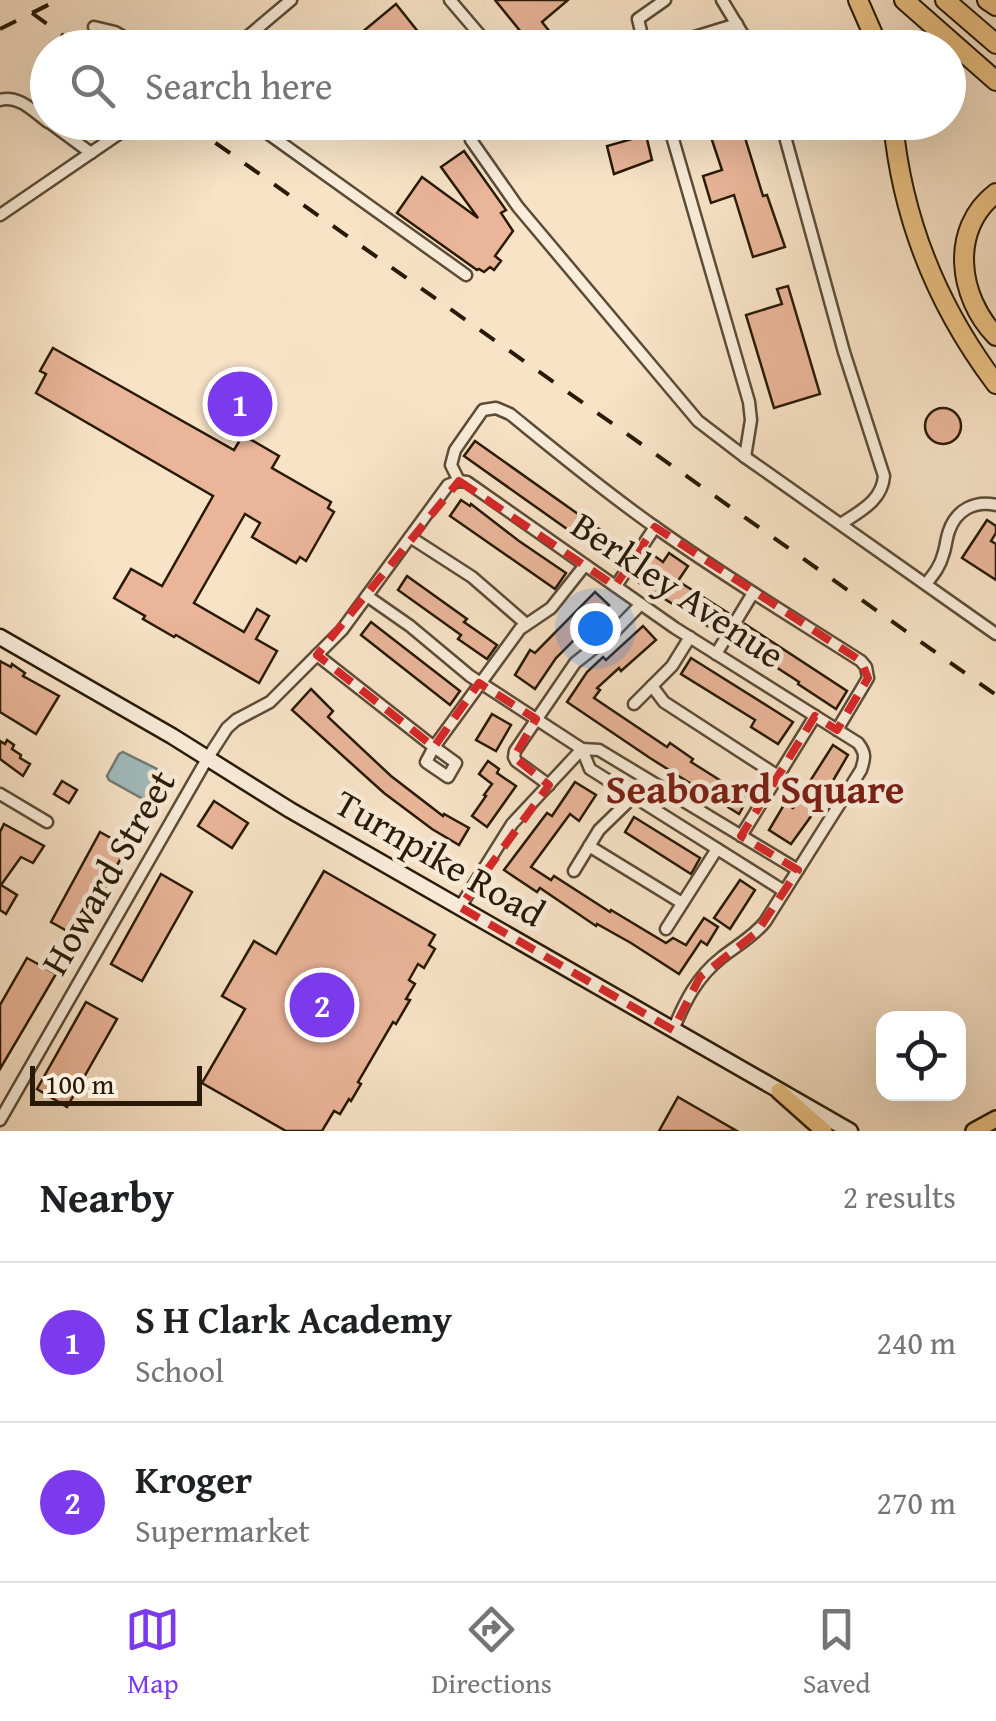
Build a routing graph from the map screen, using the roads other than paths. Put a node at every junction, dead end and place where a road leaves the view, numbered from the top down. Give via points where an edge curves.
1 (291, 0) edge
2 (450, 0) edge
3 (665, 0) edge
4 (722, 0) edge
5 (858, 0) edge
6 (904, 0) edge
7 (945, 0) edge
8 (987, 0) edge
9 (996, 6) edge
10 (737, 24) junction
11 (94, 26) dead end
12 (108, 30) edge
13 (255, 30) edge
14 (476, 30) edge
15 (641, 30) edge
16 (718, 30) edge
17 (740, 30) edge
18 (871, 30) edge
19 (938, 30) edge
20 (996, 44) edge
21 (966, 55) edge
22 (996, 81) edge
23 (0, 100) edge
24 (30, 109) edge
25 (73, 140) edge
26 (110, 140) edge
27 (277, 140) edge
28 (470, 140) edge
29 (673, 140) edge
30 (786, 140) edge
31 (895, 140) edge
32 (91, 153) junction
33 (996, 193) edge
34 (0, 215) edge
35 (466, 276) dead end
36 (996, 336) edge
37 (966, 340) junction
38 (996, 372) edge
39 (996, 384) edge
40 (745, 457) junction
41 (459, 481) junction
42 (996, 504) edge
43 (841, 524) junction
44 (655, 527) junction
45 (410, 537) junction
46 (584, 565) junction
47 (926, 584) junction
48 (616, 586) junction
49 (752, 593) junction
50 (367, 596) junction
51 (641, 604) junction
52 (526, 623) junction
53 (996, 634) edge
54 (0, 636) edge
55 (690, 638) junction
56 (716, 654) junction
57 (317, 655) junction
58 (479, 683) junction
59 (652, 686) junction
60 (634, 704) dead end
61 (815, 716) junction
62 (536, 718) junction
63 (838, 730) junction
64 (582, 749) junction
65 (208, 759) junction
66 (778, 776) junction
67 (549, 785) junction
68 (0, 794) edge
69 (634, 796) junction
70 (47, 822) dead end
71 (741, 836) junction
72 (589, 846) junction
73 (717, 849) junction
74 (798, 870) junction
75 (574, 871) dead end
76 (784, 891) junction
77 (682, 904) junction
78 (460, 907) junction
79 (666, 929) dead end
80 (673, 1030) junction
81 (779, 1090) junction
82 (4, 1104) edge
83 (996, 1119) edge
84 (0, 1120) edge
85 (824, 1131) edge
86 (850, 1131) edge
87 (974, 1131) edge

1 - 13 street
2 - 14 street
3 - 15 street via 638,19
4 - 10 street
5 - 18 highway
6 - 19 highway
7 - 20 highway
8 - 9 highway
10 - 16 street
10 - 17 street
11 - 12 street
21 - 22 highway
23 - 24 street
25 - 32 street
26 - 32 street
27 - 35 street
28 - 40 street via 698,421
29 - 40 street via 749,402
30 - 43 street via 884,476 874,501
31 - 37 highway via 916,240
32 - 34 street
33 - 36 highway via 976,214 964,256 974,304
37 - 38 highway
37 - 39 highway
40 - 43 street
41 - 44 street via 451,465 455,450 483,410 496,408
41 - 45 street, Howard Street via 448,484
41 - 46 street, Berkley Avenue
42 - 47 street via 959,514
43 - 47 street
44 - 48 street
44 - 49 street
45 - 50 street, Howard Street
45 - 52 street
46 - 48 street, Berkley Avenue
46 - 52 street via 551,608
47 - 53 street
48 - 51 street, Berkley Avenue
49 - 56 street
49 - 63 street via 866,667 868,678
50 - 57 street, Howard Street
50 - 58 street
51 - 55 street, Berkley Avenue
51 - 62 street via 576,662
52 - 58 street
54 - 65 main road, Turnpike Road
55 - 56 street, Berkley Avenue
55 - 59 street
56 - 61 street, Berkley Avenue
57 - 58 street via 434,746
57 - 65 street, Howard Street via 270,702 236,720
58 - 62 street
59 - 60 street
59 - 66 street via 664,702
61 - 63 street, Berkley Avenue
61 - 66 street
62 - 64 street
62 - 67 street via 514,757
63 - 74 street, Berkley Avenue via 866,758
64 - 67 street
64 - 69 street via 590,769
64 - 71 street via 599,750
65 - 78 main road, Turnpike Road
65 - 82 street, Howard Street
66 - 71 street
67 - 78 street via 512,824
68 - 70 street
69 - 72 street
69 - 73 street
71 - 74 street
72 - 75 street
72 - 77 street
73 - 76 street
73 - 77 street
74 - 76 street
76 - 80 street via 757,932 700,977
77 - 79 street
78 - 80 main road, Turnpike Road
80 - 81 main road, Turnpike Road
81 - 85 main road
81 - 86 main road, Turnpike Road
82 - 84 street, Howard Street
83 - 87 main road

